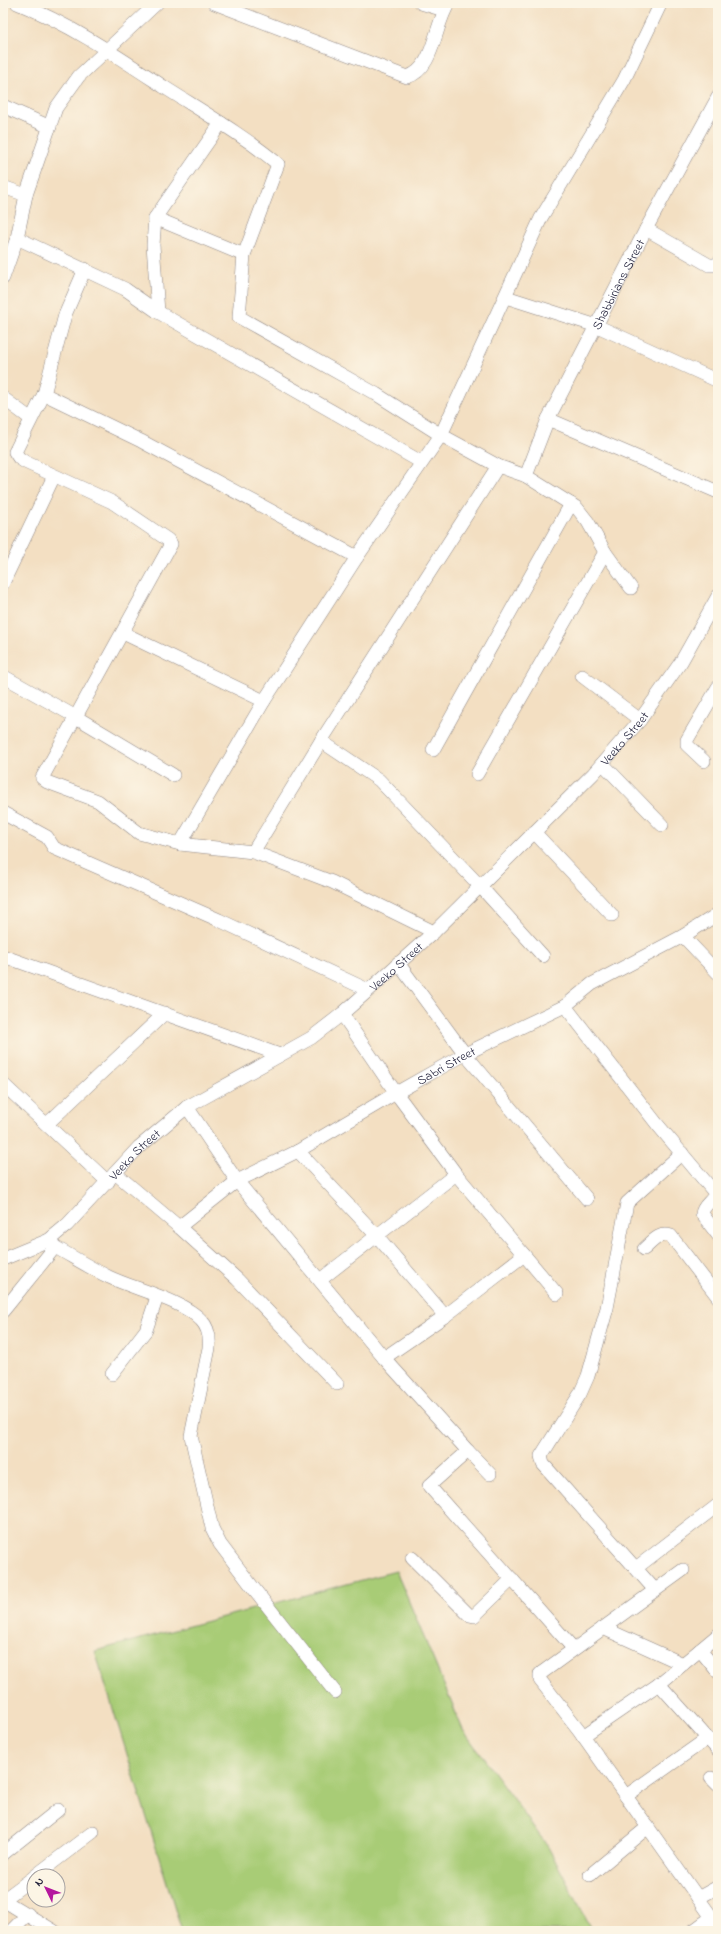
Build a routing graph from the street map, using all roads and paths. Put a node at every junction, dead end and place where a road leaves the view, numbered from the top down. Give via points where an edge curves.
1 (17, 3) edge
2 (157, 3) edge
3 (214, 3) edge
4 (421, 3) edge
5 (661, 3) edge
6 (446, 7) edge
7 (106, 50) junction
8 (718, 97) edge
9 (3, 106) edge
10 (221, 123) junction
11 (50, 127) junction
12 (3, 187) edge
13 (26, 195) junction
14 (155, 218) junction
15 (646, 229) junction
16 (17, 238) junction
17 (244, 255) junction
18 (718, 263) edge
19 (85, 269) junction
20 (4, 272) edge
21 (506, 296) junction
22 (158, 312) junction
23 (597, 326) junction
24 (718, 381) edge
25 (44, 394) junction
26 (3, 398) edge
27 (31, 419) junction
28 (548, 419) junction
29 (441, 435) junction
30 (421, 462) junction
31 (498, 466) junction
32 (54, 476) junction
33 (526, 476) junction
34 (718, 492) edge
35 (570, 504) junction
36 (604, 552) junction
37 (357, 556) junction
38 (3, 583) edge
39 (631, 588) dead end
40 (718, 596) edge
41 (123, 633) junction
42 (3, 676) edge
43 (582, 676) dead end
44 (718, 687) edge
45 (264, 701) junction
46 (76, 717) junction
47 (640, 720) junction
48 (321, 741) junction
49 (433, 750) dead end
50 (704, 761) dead end
51 (603, 764) junction
52 (477, 774) dead end
53 (173, 775) dead end
54 (3, 813) edge
55 (662, 825) dead end
56 (534, 832) junction
57 (180, 844) junction
58 (253, 852) junction
59 (480, 886) junction
60 (718, 914) edge
61 (612, 915) dead end
62 (434, 932) junction
63 (683, 936) junction
64 (3, 956) edge
65 (543, 956) dead end
66 (398, 963) junction
67 (718, 974) edge
68 (368, 990) junction
69 (564, 1006) junction
70 (165, 1013) junction
71 (342, 1014) junction
72 (465, 1054) junction
73 (280, 1055) junction
74 (3, 1084) edge
75 (396, 1093) junction
76 (187, 1107) junction
77 (47, 1124) junction
78 (298, 1151) junction
79 (682, 1153) junction
80 (456, 1174) junction
81 (111, 1177) junction
82 (237, 1181) junction
83 (587, 1198) dead end
84 (179, 1227) junction
85 (718, 1235) edge
86 (377, 1236) junction
87 (52, 1244) junction
88 (644, 1249) dead end
89 (524, 1255) junction
90 (3, 1259) edge
91 (320, 1280) junction
92 (557, 1294) dead end
93 (156, 1296) junction
94 (718, 1297) edge
95 (3, 1311) edge
96 (445, 1316) junction
97 (384, 1358) junction
98 (112, 1374) dead end
99 (337, 1384) dead end
100 (468, 1451) junction
101 (490, 1474) dead end
102 (718, 1505) edge
103 (412, 1558) dead end
104 (636, 1568) junction
105 (683, 1570) dead end
106 (512, 1578) junction
107 (656, 1590) junction
108 (604, 1628) junction
109 (718, 1635) edge
110 (573, 1648) junction
111 (700, 1650) junction
112 (683, 1664) junction
113 (718, 1672) edge
114 (659, 1684) junction
115 (335, 1692) dead end
116 (583, 1736) junction
117 (708, 1738) junction
118 (718, 1750) edge
119 (626, 1796) junction
120 (58, 1810) dead end
121 (648, 1827) junction
122 (93, 1832) dead end
123 (3, 1854) edge
124 (46, 1868) edge
125 (590, 1875) dead end
126 (26, 1883) edge
127 (718, 1887) edge
128 (698, 1898) junction
129 (3, 1900) edge
130 (28, 1914) junction
131 (715, 1922) edge
132 (11, 1931) edge
133 (54, 1931) edge
134 (693, 1931) edge

1 - 7 street via 45,14
2 - 7 street
3 - 6 street via 407,77 415,75 428,59
4 - 6 street
5 - 21 street via 624,80 541,218
7 - 10 street
7 - 11 street via 78,76 56,108
8 - 15 street, Shabbirians Street
9 - 11 street
10 - 14 street
10 - 17 street via 278,164
11 - 13 street
12 - 13 street
13 - 16 street
14 - 17 street
14 - 22 street via 153,245
15 - 18 street via 709,265
15 - 23 street, Shabbirians Street
16 - 19 street
16 - 20 street
17 - 29 street via 239,317 376,394
19 - 22 street via 125,289
19 - 25 street via 65,315
21 - 23 street
21 - 29 street
22 - 30 street
23 - 24 street
23 - 28 street, Shabbirians Street
25 - 27 street
25 - 37 street via 141,441
26 - 27 street
27 - 32 street via 15,452 25,462
28 - 33 street, Shabbirians Street
28 - 34 street
29 - 30 street
29 - 31 street
30 - 37 street
31 - 33 street
31 - 48 street
32 - 38 street
32 - 41 street via 112,502 171,544
33 - 35 street
35 - 36 street via 577,508 588,522
35 - 49 street
36 - 39 street
36 - 52 street
37 - 45 street
40 - 47 street, Veeko Street via 681,662
41 - 45 street
41 - 46 street
42 - 46 street
43 - 47 street
44 - 50 street via 687,740 687,746
45 - 57 street
46 - 53 street
46 - 57 street via 42,778 98,802 139,833
47 - 51 street, Veeko Street
48 - 58 street
48 - 59 street via 378,780
51 - 55 street
51 - 56 street, Veeko Street
54 - 68 street via 47,836 54,848 219,920
56 - 59 street, Veeko Street
56 - 61 street
57 - 58 street
58 - 62 street via 332,882
59 - 62 street, Veeko Street
59 - 65 street
60 - 63 street, Sabri Street
62 - 66 street, Veeko Street
63 - 67 street
63 - 69 street, Sabri Street via 592,984
64 - 70 street
66 - 68 street, Veeko Street
66 - 72 street
68 - 71 street, Veeko Street
69 - 72 street, Sabri Street
69 - 79 street
70 - 73 street
70 - 77 street
71 - 73 street, Veeko Street via 311,1038
71 - 75 street
72 - 75 street, Sabri Street
72 - 83 street
73 - 76 street, Veeko Street
74 - 77 street
75 - 78 street, Sabri Street
75 - 80 street
76 - 81 street, Veeko Street via 139,1147
76 - 82 street
77 - 81 street
78 - 82 street, Sabri Street
78 - 86 street
79 - 85 street via 715,1193 704,1206 702,1214
79 - 104 street via 627,1203 607,1308 588,1376 580,1394 541,1456 542,1464
80 - 86 street
80 - 89 street
81 - 84 street
81 - 87 street, Veeko Street
82 - 84 street, Sabri Street
82 - 91 street
84 - 99 street via 237,1279
86 - 91 street
86 - 96 street
87 - 90 street, Veeko Street
87 - 93 street via 109,1277
87 - 95 street
88 - 94 street via 659,1235 671,1236
89 - 92 street
89 - 96 street
91 - 97 street
93 - 98 street via 146,1330
93 - 115 street via 183,1307 200,1319 207,1329 210,1340 190,1436 212,1528 220,1544
96 - 97 street
97 - 100 street
100 - 101 street
100 - 106 street via 429,1486
102 - 104 street
103 - 106 street via 469,1615 474,1616
104 - 107 street
105 - 107 street
106 - 110 street
107 - 108 street
108 - 110 street
108 - 112 street
109 - 111 street
110 - 116 street via 540,1674 540,1680
111 - 112 street
111 - 113 street
112 - 114 street
114 - 116 street
114 - 117 street
116 - 119 street
117 - 118 street
117 - 119 street
119 - 121 street
120 - 123 street
121 - 125 street
121 - 128 street
122 - 124 street
126 - 129 street
127 - 128 street
128 - 131 street
129 - 130 street
130 - 132 street
130 - 133 street
131 - 134 street

